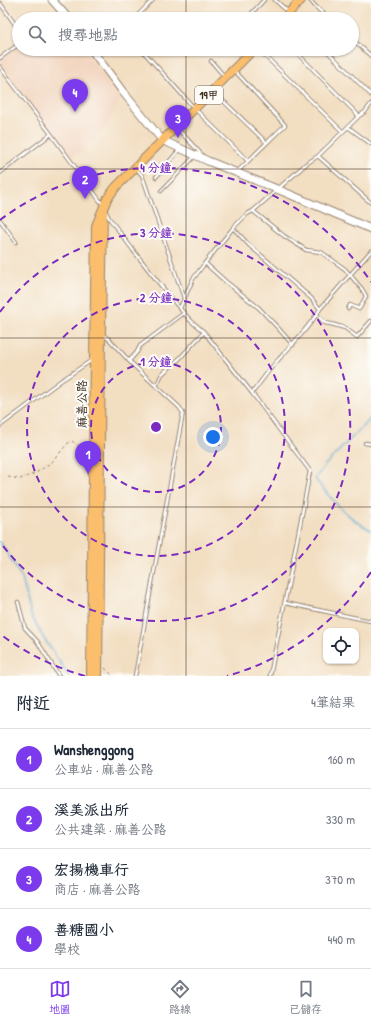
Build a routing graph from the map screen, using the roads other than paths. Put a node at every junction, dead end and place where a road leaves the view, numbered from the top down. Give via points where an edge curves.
1 (52, 0) edge
2 (153, 0) edge
3 (264, 0) edge
4 (275, 0) edge
5 (301, 0) edge
6 (310, 0) edge
7 (0, 3) edge
8 (63, 12) edge
9 (141, 12) edge
10 (252, 12) edge
11 (289, 12) joint
12 (321, 12) edge
13 (12, 20) edge
14 (359, 45) edge
15 (12, 49) edge
16 (96, 56) edge
17 (147, 56) edge
18 (247, 56) edge
19 (265, 56) edge
20 (300, 56) edge
21 (332, 56) edge
22 (371, 56) edge
23 (0, 58) edge
24 (211, 61) dead end
25 (0, 67) edge
26 (233, 70) junction
27 (226, 77) junction
28 (213, 91) junction
29 (371, 95) edge
30 (371, 104) edge
31 (195, 109) junction
32 (359, 116) junction
33 (176, 127) junction
34 (348, 127) junction
35 (343, 132) junction
36 (51, 134) junction
37 (162, 140) junction
38 (267, 143) junction
39 (371, 144) edge
40 (181, 148) junction
41 (195, 156) junction
42 (318, 156) junction
43 (208, 161) junction
44 (248, 161) junction
45 (135, 167) junction
46 (0, 173) edge
47 (236, 173) junction
48 (156, 176) dead end
49 (278, 189) junction
50 (161, 191) dead end
51 (371, 203) edge
52 (104, 207) junction
53 (252, 211) junction
54 (0, 220) edge
55 (233, 228) junction
56 (371, 229) edge
57 (16, 242) dead end
58 (371, 251) edge
59 (205, 263) junction
60 (350, 274) junction
61 (184, 298) junction
62 (180, 308) junction
63 (320, 309) junction
64 (348, 309) dead end
65 (184, 313) junction
66 (317, 315) junction
67 (371, 321) edge
68 (204, 332) junction
69 (97, 333) junction
70 (293, 345) junction
71 (94, 359) junction
72 (129, 361) junction
73 (156, 386) junction
74 (252, 393) junction
75 (0, 426) edge
76 (365, 443) dead end
77 (371, 444) edge
78 (18, 602) dead end
79 (285, 603) junction
80 (371, 621) edge
81 (96, 674) edge
82 (60, 676) edge
83 (134, 676) edge
84 (270, 676) edge

1 - 8 street
2 - 9 lane
3 - 10 lane
4 - 11 lane
5 - 11 main road
6 - 12 lane
7 - 13 lane
14 - 22 lane
15 - 23 lane
16 - 37 street
17 - 31 lane
18 - 26 main road, 麻善公路 / 19甲
19 - 35 lane
20 - 32 lane
21 - 29 lane
24 - 27 lane
25 - 36 lane
26 - 27 main road, 麻善公路 / 19甲
26 - 38 lane via 285,125
27 - 28 main road, 麻善公路 / 19甲
28 - 31 main road, 麻善公路 / 19甲
28 - 38 lane
30 - 32 lane
31 - 33 main road, 麻善公路 / 19甲
31 - 44 lane
32 - 34 lane
33 - 37 main road, 麻善公路 / 19甲
33 - 43 lane
34 - 35 lane
34 - 39 lane
35 - 42 lane
36 - 46 lane
36 - 52 lane
37 - 40 street
37 - 45 main road, 麻善公路 / 19甲
38 - 44 lane
40 - 41 street
40 - 48 lane
41 - 43 street
41 - 50 lane
42 - 49 lane
42 - 51 lane
43 - 47 street
44 - 47 lane
45 - 52 main road, 麻善公路 / 19甲 via 112,191
45 - 61 lane via 142,175
47 - 49 street
49 - 53 lane
49 - 56 street
52 - 62 lane via 109,218 133,250
52 - 69 main road, 麻善公路 / 19甲 via 96,226
53 - 55 lane
53 - 60 lane via 284,236 306,250 321,252
54 - 57 lane
55 - 59 lane
55 - 63 lane via 249,246 311,298
58 - 60 lane
59 - 61 lane
59 - 70 lane via 259,308
60 - 63 lane
60 - 64 lane via 366,296 359,309 350,305
61 - 62 lane
62 - 65 lane
63 - 66 lane
65 - 68 lane
65 - 72 lane via 140,346
66 - 67 lane via 325,323 345,328 357,337
66 - 70 lane
68 - 73 lane via 162,374
68 - 74 lane
69 - 71 main road, 麻善公路 / 19甲
69 - 72 lane via 109,338
69 - 81 main road, 麻善公路 / 19甲
70 - 74 lane
71 - 75 lane
71 - 81 main road, 麻善公路 / 19甲 via 91,658
72 - 73 lane
73 - 83 lane via 180,407 183,413
74 - 79 lane via 310,471
76 - 77 lane
78 - 82 lane via 25,628 37,641
79 - 80 lane
79 - 84 lane

